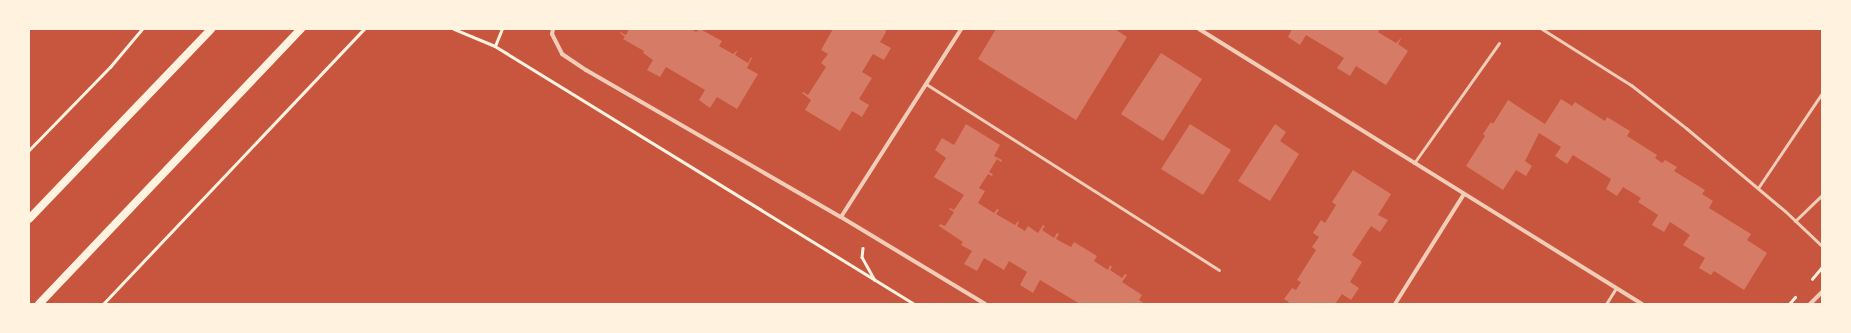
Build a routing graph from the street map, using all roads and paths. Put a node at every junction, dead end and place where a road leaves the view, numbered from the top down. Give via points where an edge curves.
1 (142, 29) edge
2 (211, 29) edge
3 (301, 29) edge
4 (364, 29) edge
5 (454, 29) edge
6 (502, 29) edge
7 (553, 29) edge
8 (960, 29) edge
9 (1199, 29) edge
10 (1542, 29) edge
11 (1499, 43) dead end
12 (495, 46) junction
13 (926, 84) junction
14 (1822, 93) edge
15 (29, 150) edge
16 (1414, 162) junction
17 (1758, 188) junction
18 (1464, 194) junction
19 (1822, 195) edge
20 (841, 217) junction
21 (29, 219) edge
22 (1795, 221) junction
23 (866, 231) junction
24 (1822, 246) edge
25 (1219, 270) dead end
26 (876, 280) junction
27 (1616, 288) junction
28 (1822, 293) edge
29 (39, 304) edge
30 (103, 304) edge
31 (914, 304) edge
32 (985, 304) edge
33 (1395, 304) edge
34 (1606, 304) edge
35 (1642, 304) edge
36 (1810, 304) edge

1 - 15 path via 110,67
2 - 21 main road
3 - 29 main road
4 - 30 path
5 - 12 path
6 - 12 path
7 - 20 street via 552,34 562,54 586,70
8 - 13 street
9 - 16 street
10 - 17 lane via 1631,85
11 - 16 lane
12 - 26 path
13 - 20 street
13 - 25 lane
14 - 17 lane
16 - 18 street
17 - 22 lane
18 - 27 street
18 - 33 street
19 - 22 lane
20 - 23 street
22 - 24 lane
23 - 26 path via 862,256
23 - 32 street
26 - 31 path
27 - 34 lane
27 - 35 street
28 - 36 street

